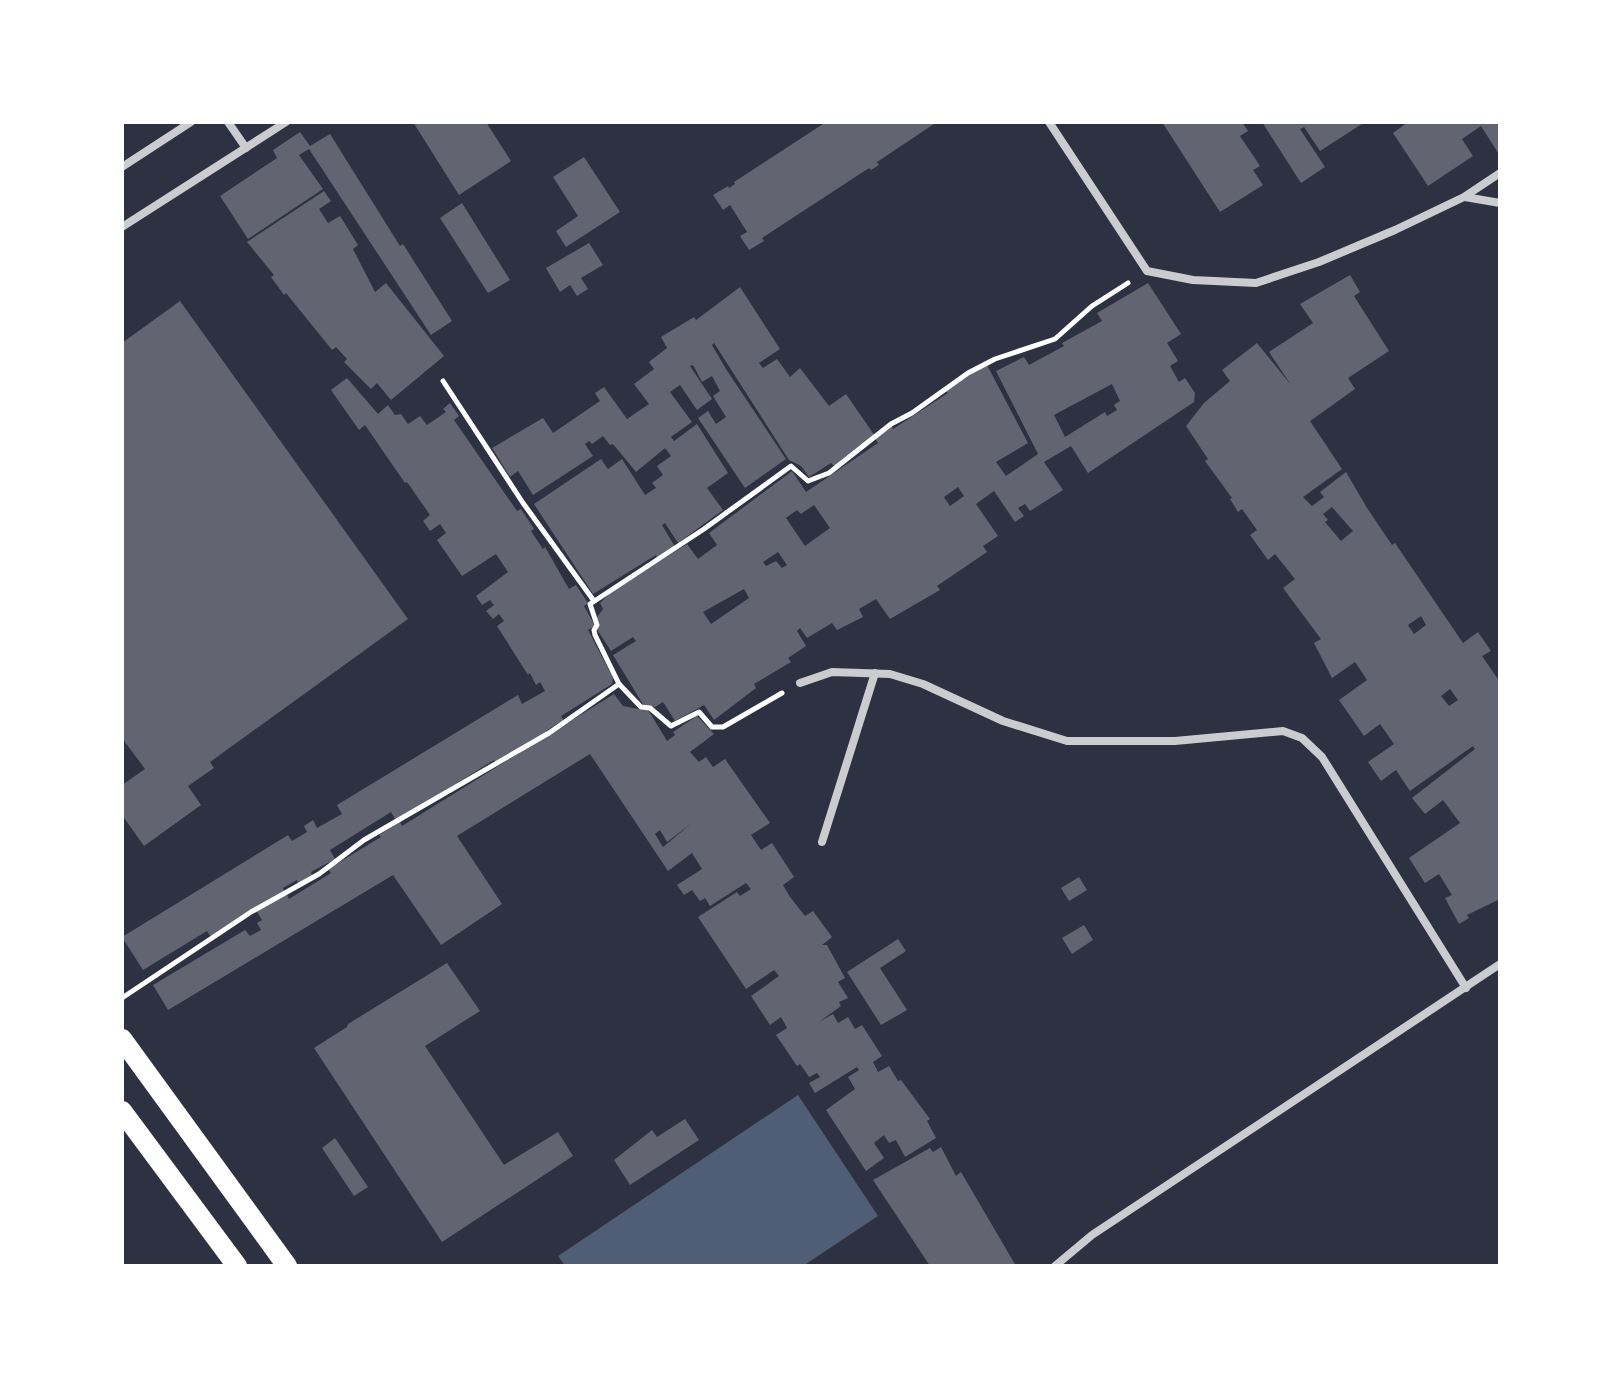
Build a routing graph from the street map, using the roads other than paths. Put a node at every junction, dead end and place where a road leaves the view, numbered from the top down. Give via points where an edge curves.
1 (191, 122) edge
2 (228, 122) edge
3 (286, 122) edge
4 (1049, 122) edge
5 (246, 148) junction
6 (122, 167) edge
7 (1500, 173) edge
8 (1464, 197) junction
9 (1500, 203) edge
10 (122, 227) edge
11 (875, 673) junction
12 (800, 683) road end
13 (822, 842) dead end
14 (1500, 964) edge
15 (1466, 988) junction
16 (122, 1039) edge
17 (122, 1111) edge
18 (237, 1266) edge
19 (287, 1266) edge
20 (1055, 1266) edge

1 - 6 street
2 - 5 street
3 - 5 street
4 - 8 street via 1147,271 1193,280 1256,283 1319,262
5 - 10 street
7 - 8 street
8 - 9 street
11 - 12 street via 832,672
11 - 13 street
11 - 15 street via 923,684 1003,721 1067,741 1175,741 1283,731 1302,738 1322,757
14 - 15 street
15 - 20 street via 1092,1235
16 - 19 main road
17 - 18 main road

